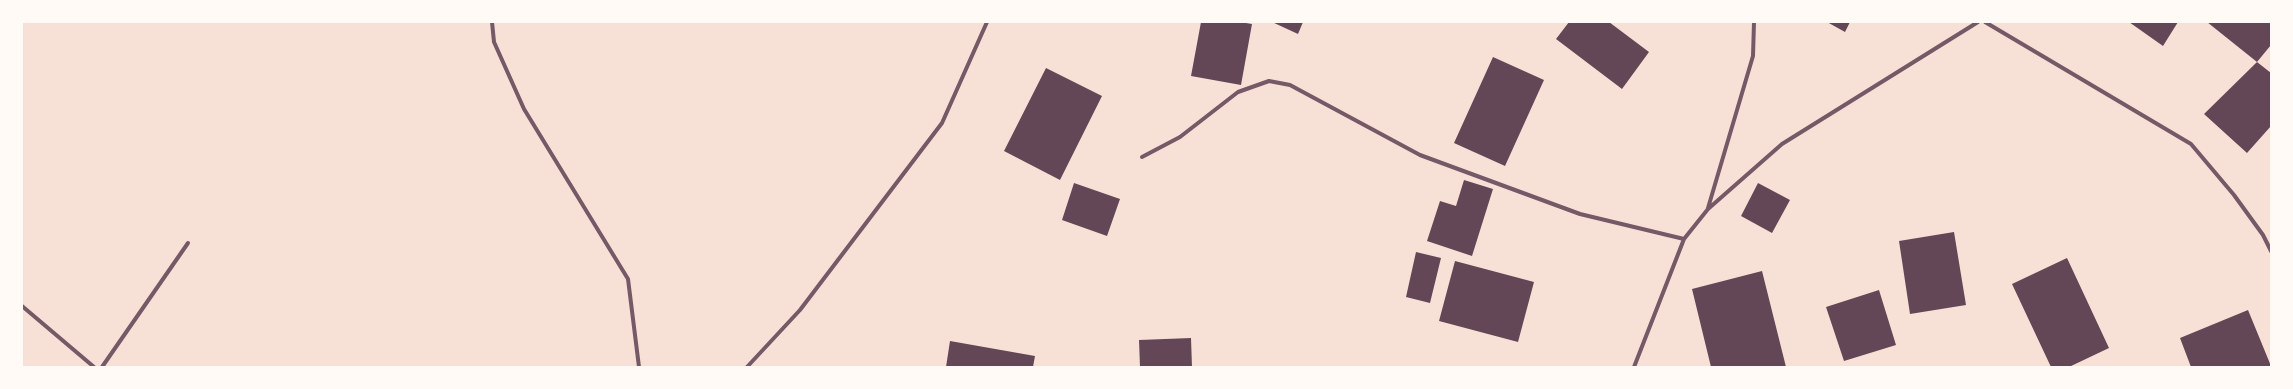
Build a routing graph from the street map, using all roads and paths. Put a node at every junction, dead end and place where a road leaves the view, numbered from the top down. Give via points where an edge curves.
1 (492, 22) edge
2 (987, 22) edge
3 (1754, 22) edge
4 (1978, 22) edge
5 (1985, 22) edge
6 (1142, 157) dead end
7 (1708, 208) junction
8 (1684, 239) junction
9 (188, 243) dead end
10 (2271, 251) edge
11 (22, 306) edge
12 (94, 367) edge
13 (102, 367) edge
14 (639, 367) edge
15 (746, 367) edge
16 (1634, 367) edge

1 - 14 street via 494,42 524,109 628,279
2 - 15 street via 942,123 800,310
3 - 7 street via 1752,56
4 - 7 street via 1782,144
5 - 10 street via 2191,144 2234,195
6 - 8 street via 1180,137 1238,92 1269,81 1290,86 1420,155 1580,214
7 - 8 street
8 - 16 street
9 - 13 street
11 - 12 street

